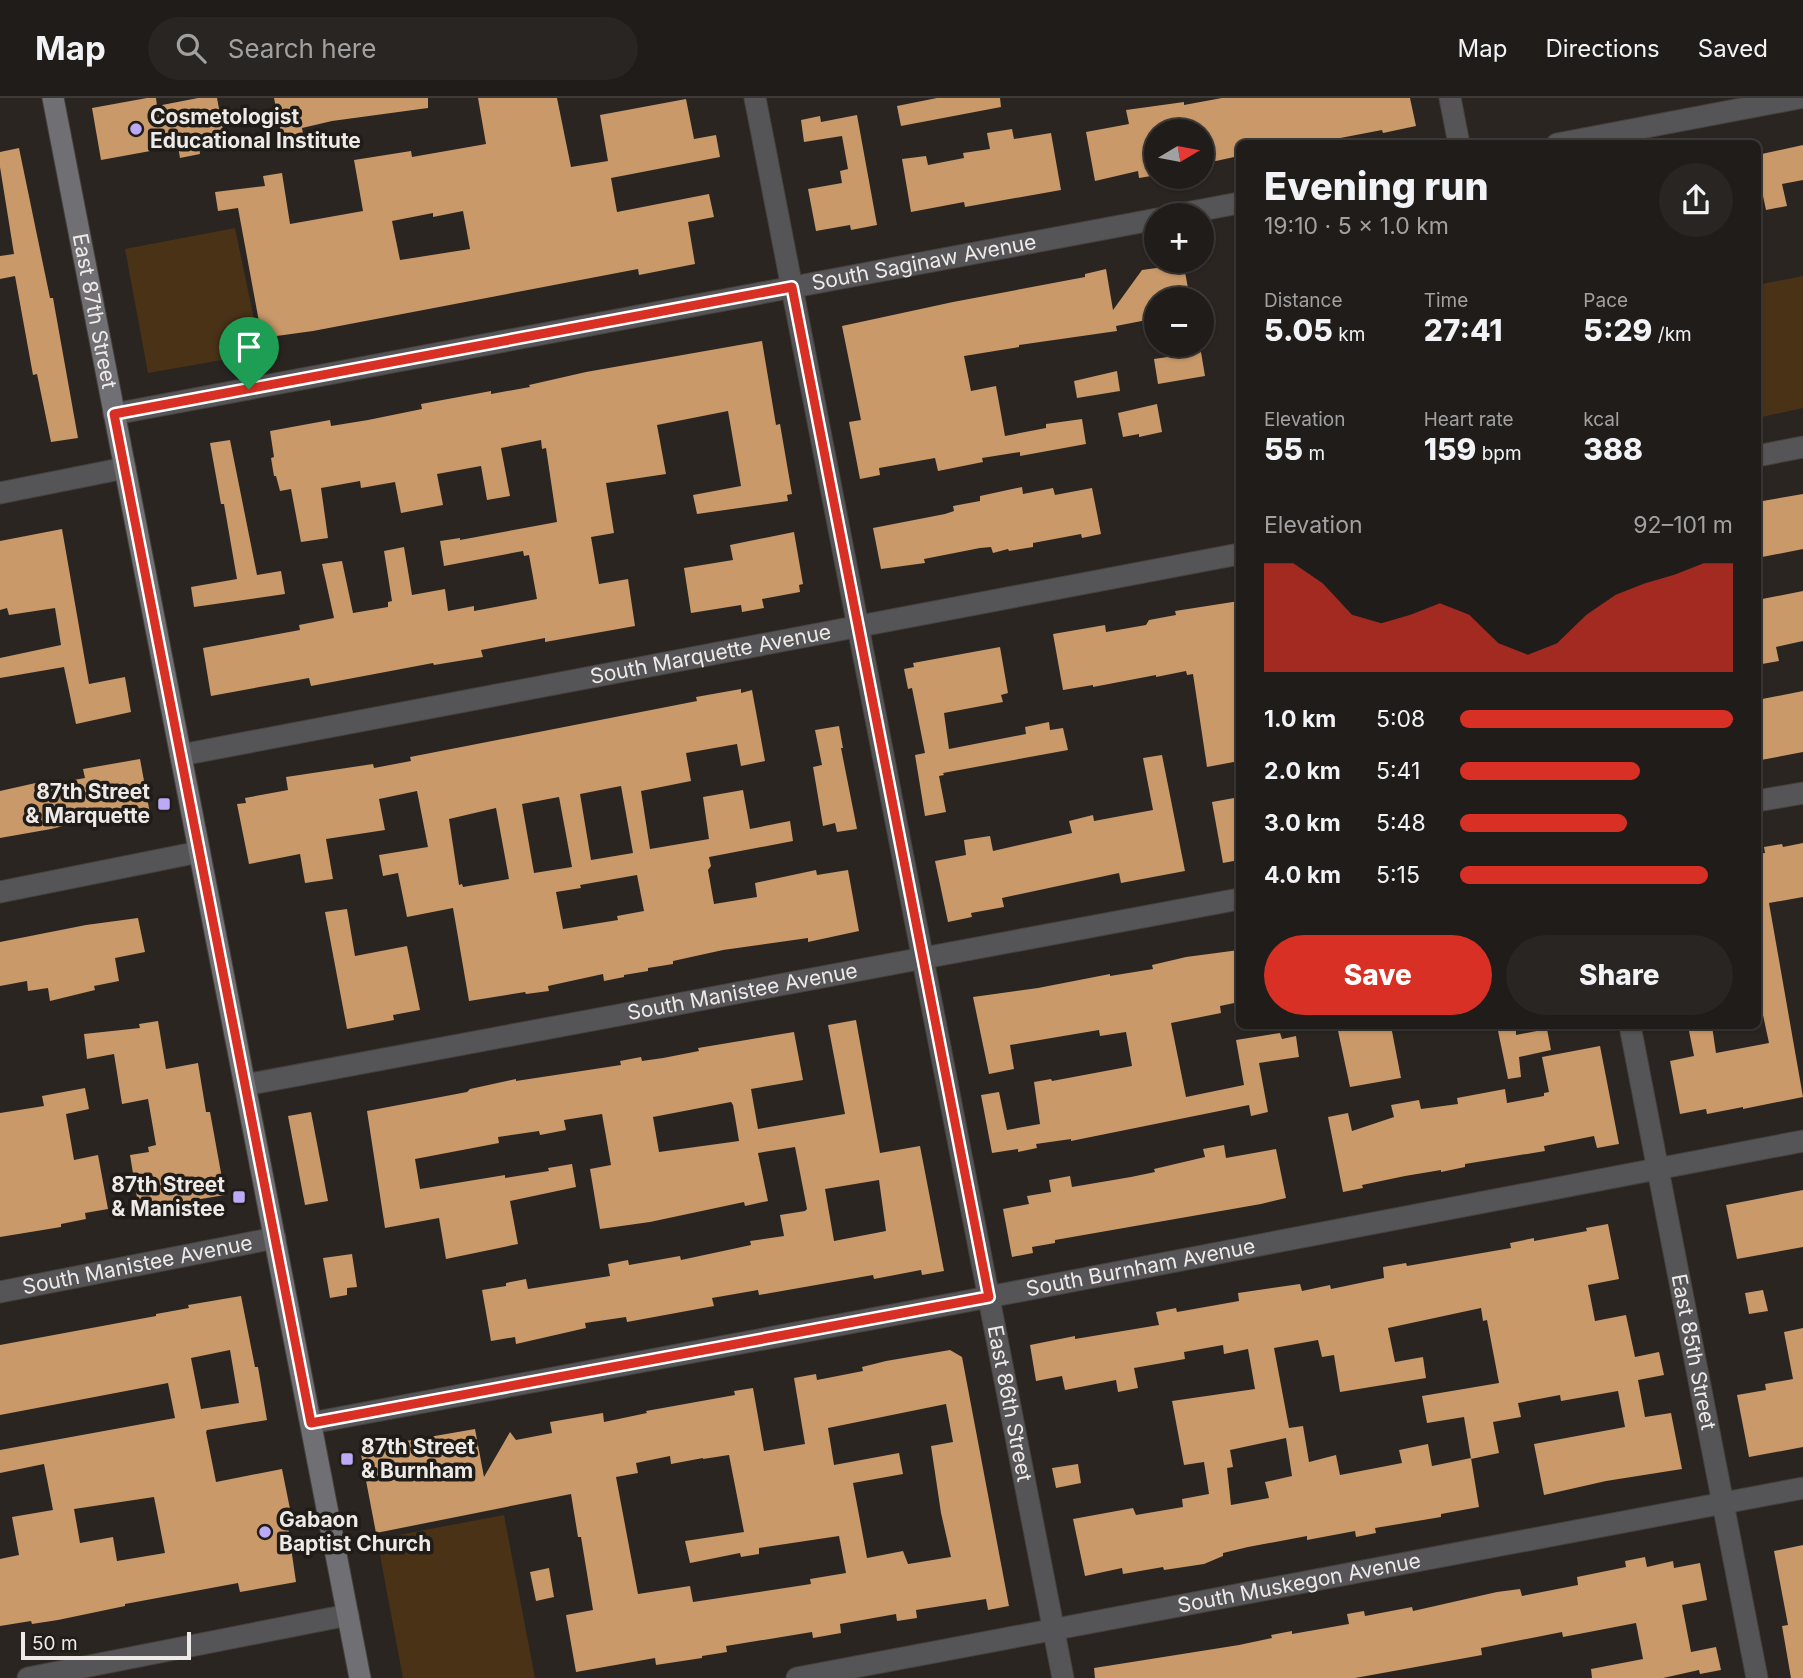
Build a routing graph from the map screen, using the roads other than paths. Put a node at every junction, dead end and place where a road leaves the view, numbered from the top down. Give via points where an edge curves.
1 (53, 98) edge
2 (755, 98) edge
3 (1450, 98) edge
4 (1799, 98) edge
5 (1458, 140) edge
6 (1578, 140) edge
7 (1236, 204) edge
8 (1214, 208) edge
9 (1144, 221) edge
10 (792, 287) junction
11 (114, 414) junction
12 (1803, 447) edge
13 (1761, 455) edge
14 (125, 468) junction
15 (0, 493) edge
16 (1236, 555) edge
17 (858, 626) junction
18 (181, 755) junction
19 (1803, 793) edge
20 (1761, 800) edge
21 (199, 852) junction
22 (0, 891) edge
23 (1236, 900) edge
24 (923, 958) junction
25 (1631, 1029) edge
26 (245, 1086) junction
27 (1803, 1141) edge
28 (1658, 1168) junction
29 (275, 1238) junction
30 (0, 1292) edge
31 (989, 1297) junction
32 (311, 1423) junction
33 (1803, 1488) edge
34 (1723, 1503) junction
35 (348, 1615) junction
36 (1054, 1630) junction
37 (28, 1678) edge
38 (360, 1678) edge
39 (796, 1678) edge
40 (1063, 1678) edge
41 (1757, 1678) edge

1 - 11 main road, East 87th Street
2 - 10 street, East 86th Street
3 - 5 street
4 - 6 street
7 - 8 street
9 - 10 street, South Saginaw Avenue
10 - 11 street, South Saginaw Avenue
10 - 17 street, East 86th Street
11 - 14 main road, East 87th Street
12 - 13 street
14 - 15 street
14 - 18 main road, East 87th Street
16 - 17 street, South Marquette Avenue
17 - 18 street, South Marquette Avenue
17 - 24 street, East 86th Street
18 - 21 main road, East 87th Street
19 - 20 street
21 - 22 street
21 - 26 main road, East 87th Street
23 - 24 street, South Manistee Avenue
24 - 26 street, South Manistee Avenue
24 - 31 street, East 86th Street
25 - 28 street, East 85th Street
26 - 29 main road, East 87th Street
27 - 28 street, South Burnham Avenue
28 - 31 street, South Burnham Avenue
28 - 34 street, East 85th Street
29 - 30 street, South Manistee Avenue
29 - 32 main road, East 87th Street
31 - 32 street, South Burnham Avenue
31 - 36 street, East 86th Street
32 - 35 main road, East 87th Street
33 - 34 street, South Muskegon Avenue
34 - 36 street, South Muskegon Avenue
34 - 41 street, East 85th Street
35 - 37 street
35 - 38 main road, East 87th Street
36 - 39 street, South Muskegon Avenue
36 - 40 street, East 86th Street

